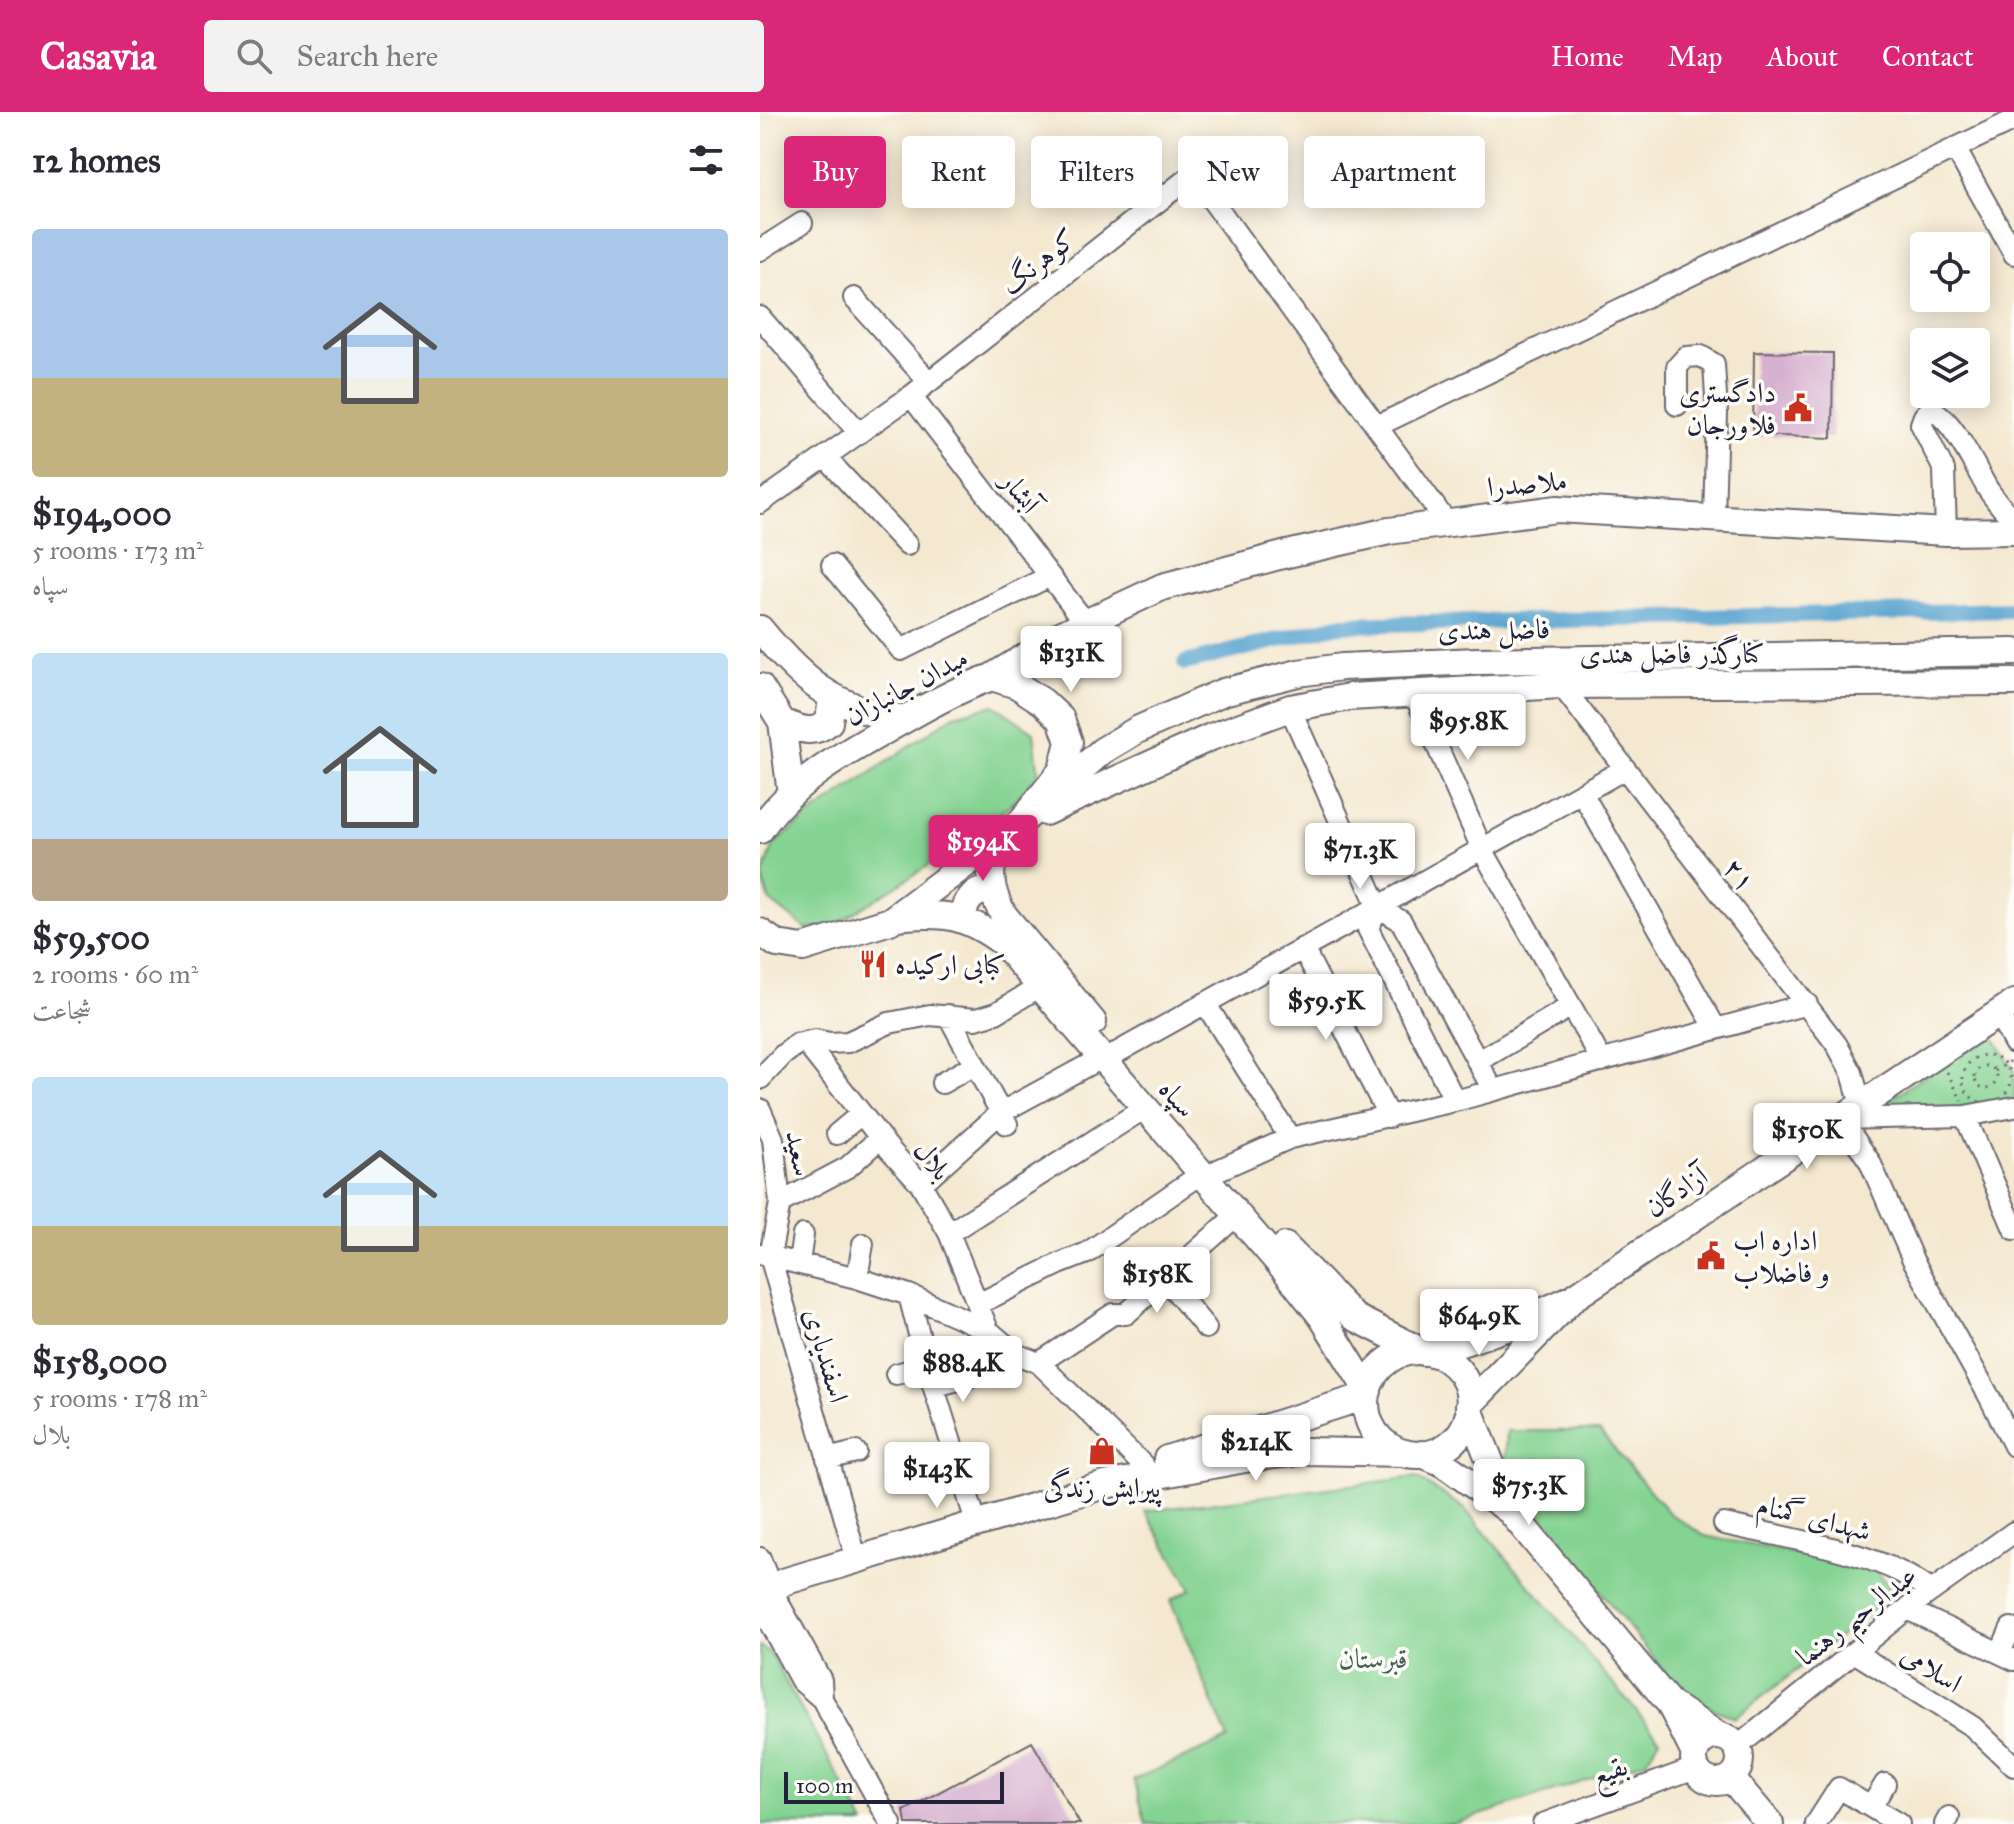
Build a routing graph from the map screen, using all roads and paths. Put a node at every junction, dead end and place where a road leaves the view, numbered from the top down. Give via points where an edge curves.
1 (2014, 120) edge
2 (1955, 148) junction
3 (802, 223) dead end
4 (760, 250) edge
5 (2014, 254) edge
6 (854, 298) dead end
7 (760, 317) edge
8 (929, 382) junction
9 (911, 396) junction
10 (1677, 405) dead end
11 (1377, 426) junction
12 (859, 433) junction
13 (825, 457) junction
14 (760, 503) edge
15 (1714, 518) junction
16 (2014, 521) edge
17 (1447, 523) junction
18 (2014, 531) edge
19 (1946, 532) junction
20 (907, 545) dead end
21 (832, 565) dead end
22 (1050, 576) junction
23 (1074, 628) junction
24 (760, 629) edge
25 (2014, 652) edge
26 (992, 677) junction
27 (2014, 682) edge
28 (1561, 685) junction
29 (760, 687) edge
30 (1414, 693) junction
31 (832, 696) junction
32 (1290, 708) junction
33 (905, 719) junction
34 (782, 722) junction
35 (1623, 770) junction
36 (1582, 793) junction
37 (791, 794) junction
38 (1020, 823) junction
39 (760, 830) edge
40 (999, 840) junction
41 (1482, 849) junction
42 (992, 890) junction
43 (1378, 907) junction
44 (895, 917) junction
45 (964, 919) junction
46 (760, 932) edge
47 (1303, 948) junction
48 (1039, 987) junction
49 (1205, 1003) junction
50 (1807, 1004) junction
51 (1571, 1006) junction
52 (2006, 1008) edge
53 (948, 1015) junction
54 (1716, 1029) junction
55 (805, 1042) junction
56 (2014, 1043) edge
57 (1109, 1055) junction
58 (1976, 1057) junction
59 (1479, 1061) junction
60 (1602, 1061) junction
61 (2006, 1063) junction
62 (974, 1065) junction
63 (1982, 1067) junction
64 (1945, 1069) dead end
65 (1995, 1071) junction
66 (760, 1079) edge
67 (942, 1083) dead end
68 (1493, 1090) junction
69 (1455, 1101) junction
70 (2014, 1107) edge
71 (1145, 1108) junction
72 (760, 1109) edge
73 (1851, 1112) junction
74 (861, 1114) junction
75 (1969, 1116) junction
76 (1389, 1117) junction
77 (1003, 1118) junction
78 (837, 1134) dead end
79 (880, 1138) junction
80 (1290, 1138) junction
81 (1209, 1172) junction
82 (921, 1184) junction
83 (780, 1203) junction
84 (1237, 1215) junction
85 (2014, 1229) edge
86 (949, 1233) junction
87 (803, 1235) dead end
88 (863, 1244) dead end
89 (765, 1255) edge
90 (799, 1263) junction
91 (857, 1278) junction
92 (1165, 1278) junction
93 (909, 1295) junction
94 (1573, 1298) junction
95 (978, 1304) junction
96 (1206, 1328) dead end
97 (988, 1330) junction
98 (1427, 1352) junction
99 (1039, 1363) junction
100 (896, 1374) dead end
101 (931, 1376) junction
102 (967, 1378) dead end
103 (1367, 1394) junction
104 (1469, 1407) junction
105 (2014, 1446) edge
106 (856, 1452) dead end
107 (1414, 1454) junction
108 (827, 1459) junction
109 (1144, 1466) junction
110 (1105, 1485) junction
111 (1510, 1511) junction
112 (1724, 1524) dead end
113 (977, 1525) junction
114 (2014, 1532) edge
115 (857, 1561) junction
116 (766, 1585) edge
117 (1931, 1591) junction
118 (1907, 1609) junction
119 (2011, 1628) dead end
120 (1854, 1652) junction
121 (2007, 1657) edge
122 (1670, 1704) junction
123 (1728, 1742) junction
124 (1694, 1760) junction
125 (2014, 1766) edge
126 (1731, 1778) junction
127 (1885, 1784) dead end
128 (1871, 1807) junction
129 (891, 1824) edge
130 (1543, 1824) edge
131 (1770, 1824) edge
132 (1816, 1824) edge
133 (1899, 1824) edge

1 - 2 street
2 - 5 street
2 - 11 street
3 - 4 street
6 - 8 street
7 - 12 street
8 - 9 street, کوهرنگ
8 - 11 street, کوهرنگ via 1193,174
9 - 12 street, کوهرنگ
9 - 22 street, آبشار
10 - 15 street via 1677,367 1686,357 1701,356 1714,364
11 - 17 street, کوهرنگ
12 - 13 street, کوهرنگ
13 - 14 street, کوهرنگ
13 - 20 street
15 - 17 main road, ملاصدرا via 1557,509
15 - 19 main road, ملاصدرا
16 - 19 street via 1947,423 1930,410 1921,424 1944,470
17 - 23 main road, ملاصدرا via 1389,531 1162,587
18 - 19 main road, ملاصدرا
21 - 22 street via 901,650
22 - 23 street, آبشار
23 - 26 main road, ملاصدرا
24 - 31 main road via 809,683
25 - 38 main road, فاضل هندی via 1463,661 1298,673 1223,692 1137,730 1102,751
26 - 33 main road, میدان جانبازان
26 - 38 main road, میدان جانبازان via 1043,702 1061,719 1069,742 1062,770
27 - 28 main road, کنارگذر فاضل هندی
28 - 30 main road, کنارگذر فاضل هندی
28 - 35 street, ۲۱
29 - 34 main road
30 - 32 main road, کنارگذر فاضل هندی
30 - 41 street
31 - 33 main road
31 - 34 main road via 829,722 820,729 807,731
32 - 38 main road, کنارگذر فاضل هندی via 1211,737
32 - 43 street
33 - 37 main road, میدان جانبازان via 809,777
34 - 37 main road
35 - 36 street
35 - 50 street, ۲۱
36 - 41 street
36 - 54 street
37 - 39 main road, میدان جانبازان
38 - 40 main road, میدان جانبازان
40 - 42 main road via 990,868
40 - 44 main road, میدان جانبازان
41 - 43 street
41 - 51 street
42 - 45 main road via 973,896
42 - 57 main road, سپاه via 1003,914
43 - 47 street
43 - 59 street via 1401,921
43 - 69 street via 1368,929
44 - 45 main road, سپاه via 935,913
44 - 46 main road, میدان جانبازان via 803,948 777,944
45 - 48 main road, سپاه via 1002,942
47 - 49 street
47 - 76 street
48 - 53 street via 996,1013 976,1019
48 - 57 main road, سپاه
49 - 57 street
49 - 80 street
50 - 54 street
50 - 73 street, ۲۱ via 1852,1073
51 - 59 street
51 - 60 street
52 - 56 street
52 - 73 main road, آزادگان
53 - 55 street via 889,1023 848,1042
53 - 62 street
54 - 60 street
55 - 66 street
55 - 74 street, بلال
57 - 71 main road, سپاه
57 - 77 street
57 - 81 main road, سپاه
58 - 61 path via 1992,1054
58 - 61 path via 1965,1067 1963,1082 1970,1096 1984,1103 1999,1100 2010,1088
58 - 63 path
59 - 68 street
60 - 68 street
61 - 65 path
62 - 67 street
62 - 77 street
63 - 65 path
63 - 65 path via 1975,1078 1982,1088 1995,1085
64 - 75 path
68 - 69 street
69 - 76 street
70 - 75 street
71 - 81 main road, سپاه
71 - 86 street
72 - 83 street, سعید via 773,1139
73 - 75 street
73 - 94 main road, آزادگان
73 - 105 street, ۲۱ via 1913,1260
74 - 78 street
74 - 79 street, بلال
75 - 85 street
76 - 80 street
77 - 82 street
79 - 82 street, بلال
79 - 83 street via 848,1167
80 - 81 street
81 - 84 main road, سپاه
81 - 95 street via 1087,1253
81 - 98 main road, سپاه via 1354,1317
82 - 86 street, بلال
83 - 89 street, سعید
84 - 92 street
84 - 103 main road, سپاه via 1322,1317
86 - 95 street, بلال
87 - 90 street
88 - 91 street
89 - 90 street, بلال
89 - 108 street, اسفندیاری
90 - 91 street, بلال
91 - 93 street, بلال
92 - 96 street
92 - 99 street via 1126,1314 1113,1314
93 - 97 street, بلال
93 - 101 street
94 - 98 main road via 1509,1327
94 - 104 main road
95 - 97 street, بلال
97 - 99 street, بلال via 1016,1354
98 - 103 main road via 1386,1362 1376,1371
98 - 104 main road via 1459,1372
99 - 109 street, بلال
100 - 101 street
101 - 102 street
101 - 113 street
103 - 107 main road via 1369,1421 1377,1435 1390,1447
103 - 109 main road
104 - 107 main road via 1452,1442 1438,1451
104 - 111 main road
106 - 108 street
107 - 110 main road via 1307,1451
107 - 111 main road via 1441,1462
108 - 115 street, اسفندیاری
109 - 110 main road
110 - 113 main road
111 - 122 main road
112 - 117 street, شهدای گمنام via 1886,1564
113 - 115 main road
114 - 117 street, عبدالرحیم رهنما
115 - 116 main road
116 - 129 street via 821,1680 822,1699
117 - 118 street, عبدالرحیم رهنما
118 - 120 street, عبدالرحیم رهنما
118 - 121 street
119 - 121 street
120 - 123 street, عبدالرحیم رهنما
120 - 125 street, اسلامی via 1973,1727
122 - 123 main road
122 - 124 main road
123 - 124 main road via 1704,1739
123 - 126 main road via 1740,1764
124 - 126 main road via 1698,1774 1711,1782
124 - 130 street, بقیع
126 - 131 main road
127 - 128 street
128 - 132 street via 1839,1788
128 - 133 street

